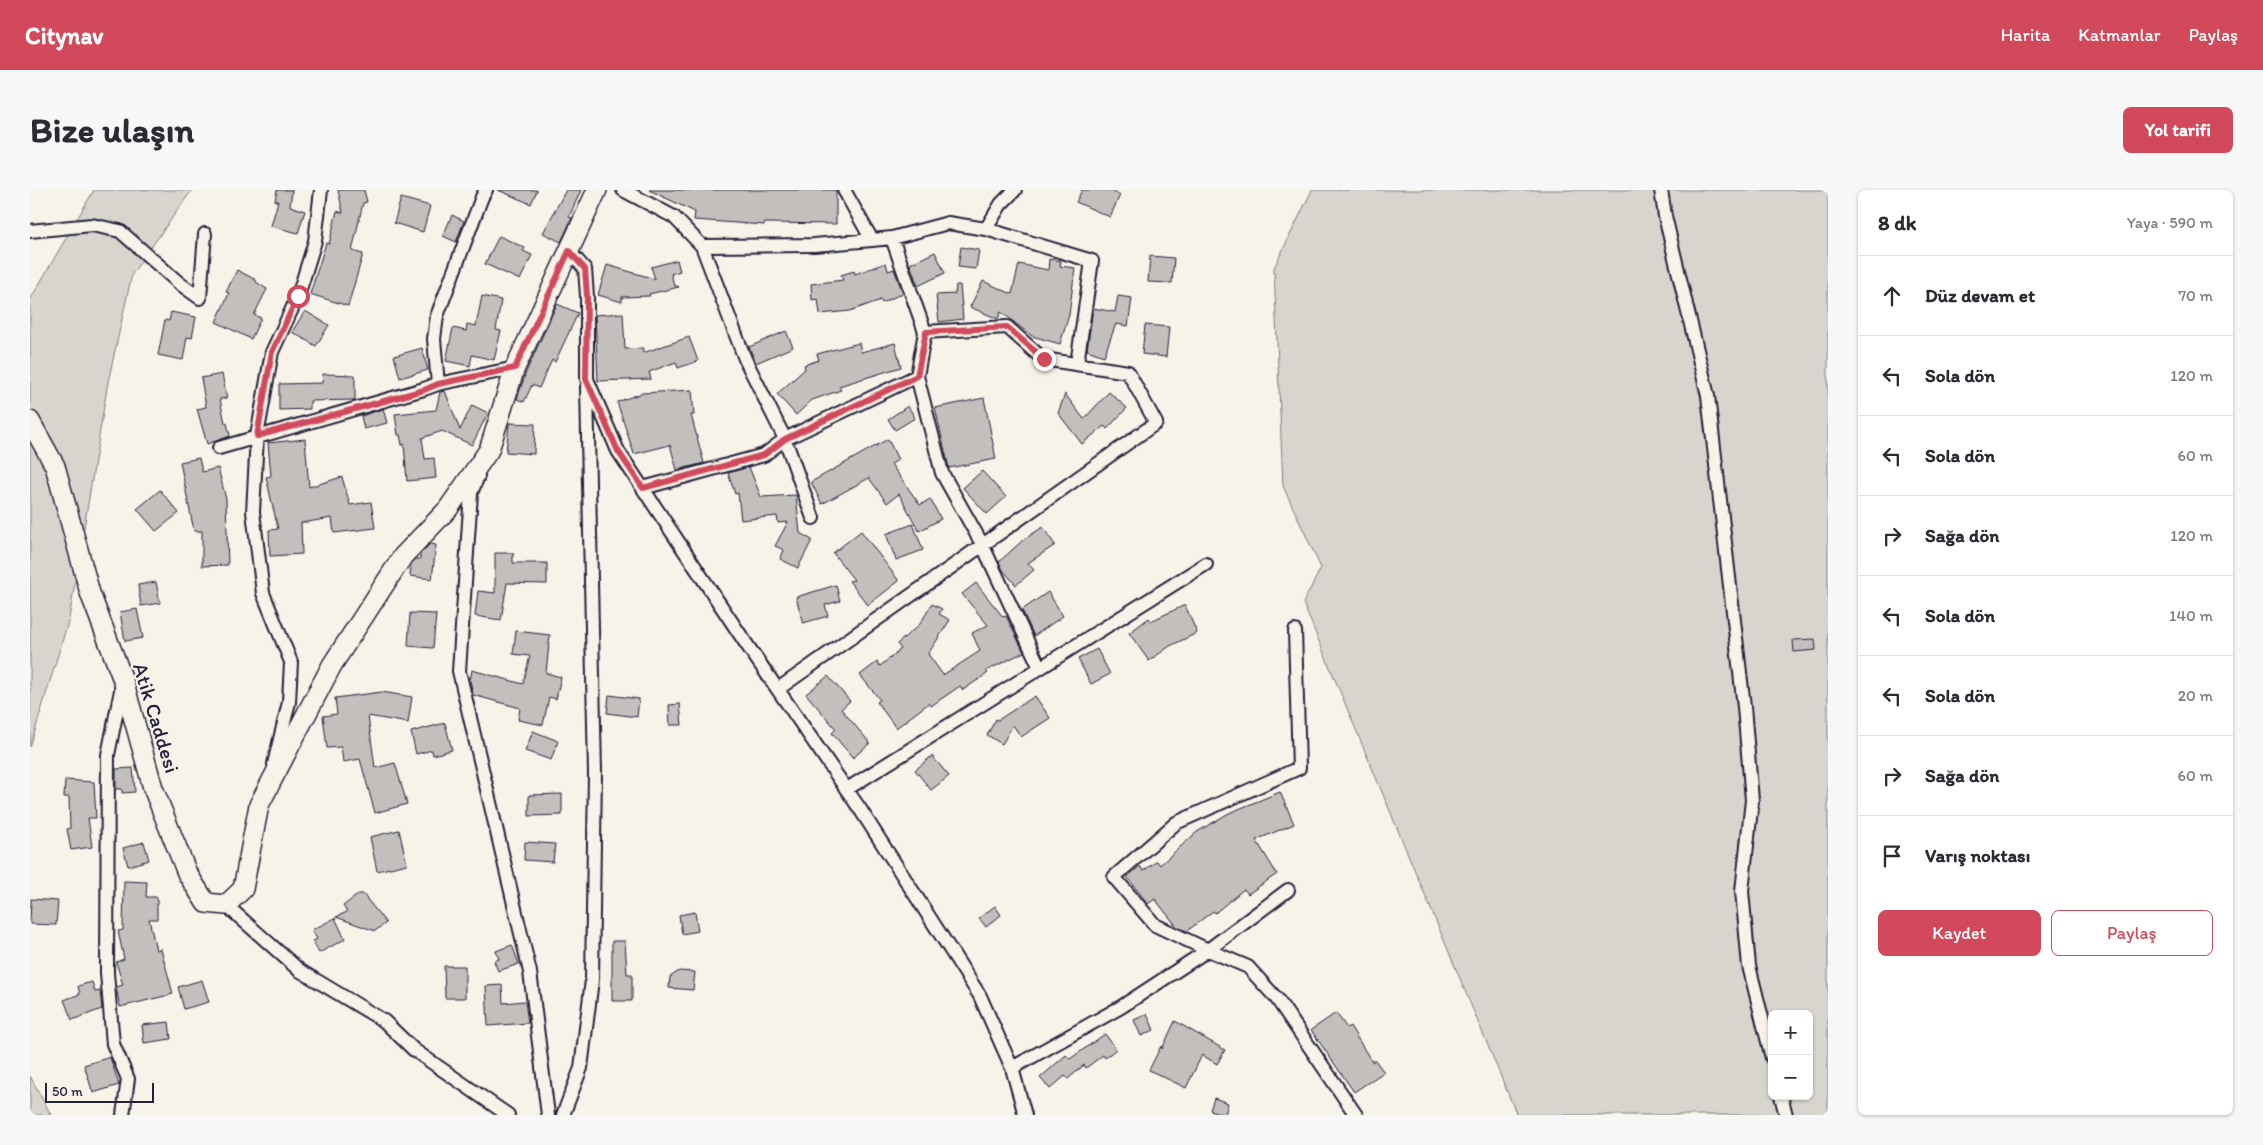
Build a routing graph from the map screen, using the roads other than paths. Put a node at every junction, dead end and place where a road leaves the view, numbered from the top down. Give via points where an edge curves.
1 (321, 190) edge
2 (598, 190) edge
3 (623, 190) edge
4 (844, 190) edge
5 (1015, 190) edge
6 (1662, 190) edge
7 (480, 192) edge
8 (986, 228) junction
9 (30, 231) edge
10 (205, 234) dead end
11 (892, 238) junction
12 (872, 240) junction
13 (702, 246) junction
14 (569, 251) junction
15 (926, 332) junction
16 (1077, 364) junction
17 (515, 368) junction
18 (917, 376) junction
19 (586, 379) junction
20 (438, 384) junction
21 (30, 420) edge
22 (257, 436) junction
23 (785, 439) junction
24 (219, 448) dead end
25 (489, 450) junction
26 (643, 488) junction
27 (813, 518) dead end
28 (982, 544) junction
29 (1206, 564) dead end
30 (1295, 631) dead end
31 (1040, 668) junction
32 (123, 680) junction
33 (778, 689) junction
34 (268, 788) junction
35 (847, 789) junction
36 (1288, 890) dead end
37 (226, 905) junction
38 (1208, 950) junction
39 (1771, 1055) edge
40 (1012, 1068) junction
41 (1782, 1100) edge
42 (123, 1115) edge
43 (508, 1115) edge
44 (548, 1115) edge
45 (562, 1115) edge
46 (1025, 1115) edge
47 (1356, 1115) edge
48 (1786, 1115) edge

1 - 22 street via 315,241 298,296 272,352
2 - 14 street
3 - 13 street via 674,217
4 - 12 street
5 - 8 street via 1001,204
6 - 39 street via 1665,216 1708,396 1752,800 1742,891 1749,966
7 - 20 street via 437,316 434,339
8 - 11 street via 948,223
8 - 16 street via 1092,261
9 - 10 street via 92,226 120,231 200,298
11 - 12 street
11 - 15 street
12 - 13 street via 814,245
13 - 23 street via 745,359
14 - 17 street
14 - 19 street via 585,269
15 - 16 street via 1007,327 1044,359
15 - 18 street
16 - 28 street via 1128,372 1156,423
17 - 20 street
17 - 25 street
18 - 23 street
18 - 28 street via 942,472
19 - 26 street via 618,451
19 - 45 street via 595,773 592,980 581,1068
20 - 22 street
21 - 32 street, Atik Caddesi via 55,466 90,593
22 - 24 street
22 - 34 street via 253,512 263,593 292,662 289,702
23 - 26 street via 764,455
23 - 27 street
25 - 34 street via 448,509 398,564 332,665
25 - 44 street via 471,493 459,671 530,972
26 - 33 street
28 - 31 street
28 - 33 street
29 - 31 street
30 - 38 street via 1299,768 1176,824 1114,877 1155,925
31 - 35 street
32 - 37 street, Atik Caddesi via 153,788 187,873 206,903
32 - 42 street via 108,755 107,973 113,1044 128,1079
33 - 35 street
34 - 37 street via 259,805 243,889
35 - 40 street via 980,996
36 - 38 street
37 - 43 street via 299,970 384,1021 414,1050
38 - 40 street via 1121,1007
38 - 47 street via 1248,967 1277,998
40 - 46 street
41 - 48 street

